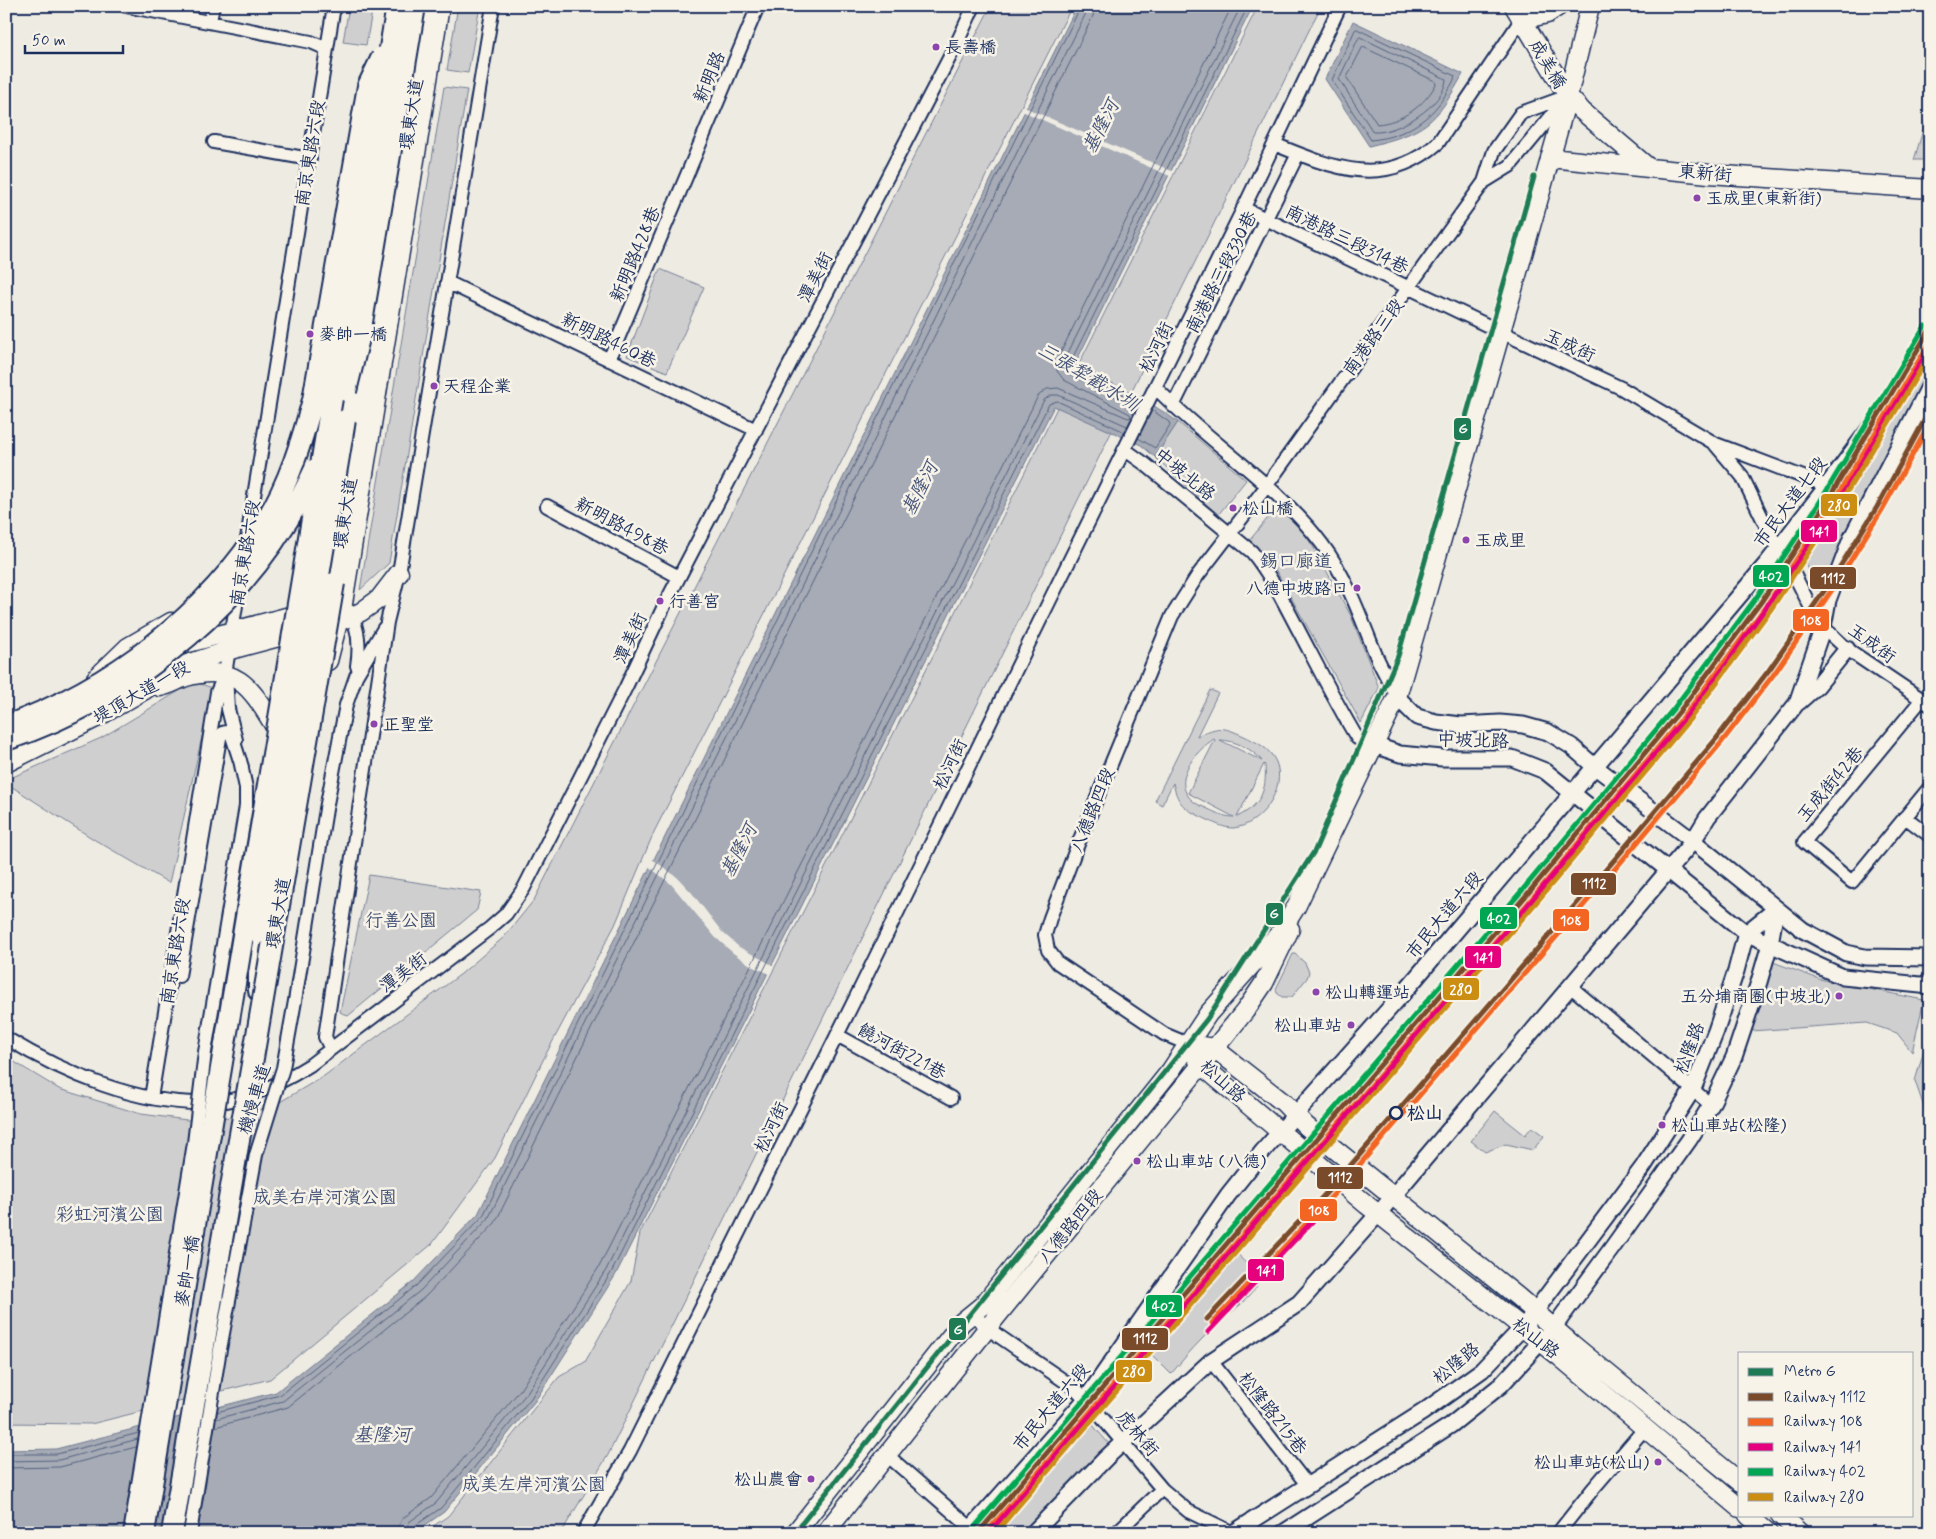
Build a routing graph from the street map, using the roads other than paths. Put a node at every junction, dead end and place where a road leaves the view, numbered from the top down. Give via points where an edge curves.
1 (126, 6) edge
2 (213, 6) edge
3 (334, 6) edge
4 (392, 6) edge
5 (440, 6) edge
6 (493, 6) edge
7 (758, 6) edge
8 (974, 6) edge
9 (1340, 6) edge
10 (1559, 6) edge
11 (1590, 6) edge
12 (414, 7) edge
13 (1517, 13) edge
14 (210, 21) junction
15 (393, 32) junction
16 (327, 49) junction
17 (1568, 96) junction
18 (372, 121) junction
19 (214, 142) dead end
20 (1274, 144) junction
21 (1298, 154) junction
22 (1550, 158) junction
23 (310, 159) junction
24 (389, 159) junction
25 (694, 162) joint
26 (1649, 168) junction
27 (1484, 182) junction
28 (1930, 189) edge
29 (1243, 208) junction
30 (1267, 220) junction
31 (447, 282) junction
32 (1408, 288) junction
33 (1501, 332) junction
34 (1930, 346) edge
35 (609, 360) junction
36 (1930, 384) edge
37 (1152, 394) junction
38 (1173, 406) junction
39 (756, 430) junction
40 (1714, 443) junction
41 (1126, 446) junction
42 (1827, 486) junction
43 (1264, 489) junction
44 (547, 506) dead end
45 (1233, 531) junction
46 (247, 539) junction
47 (1780, 548) junction
48 (399, 573) junction
49 (679, 577) junction
50 (296, 614) junction
51 (345, 614) junction
52 (388, 622) junction
53 (1823, 627) junction
54 (233, 631) junction
55 (293, 633) junction
56 (1847, 649) junction
57 (230, 650) junction
58 (226, 674) junction
59 (356, 676) junction
60 (96, 678) junction
61 (143, 691) junction
62 (1397, 697) junction
63 (1926, 702) edge
64 (1798, 703) junction
65 (6, 718) edge
66 (6, 726) edge
67 (277, 730) junction
68 (6, 740) edge
69 (1374, 745) junction
70 (6, 763) edge
71 (1594, 766) junction
72 (242, 767) junction
73 (1930, 787) edge
74 (1572, 792) junction
75 (264, 809) dead end
76 (293, 813) dead end
77 (1905, 817) junction
78 (1930, 836) edge
79 (1693, 841) junction
80 (1668, 871) junction
81 (1296, 907) junction
82 (1776, 909) junction
83 (259, 933) junction
84 (1746, 933) junction
85 (1770, 944) junction
86 (1930, 958) edge
87 (1930, 986) edge
88 (1571, 987) junction
89 (231, 1009) junction
90 (259, 1020) junction
91 (837, 1035) junction
92 (6, 1038) edge
93 (1188, 1044) junction
94 (1214, 1048) junction
95 (331, 1049) junction
96 (1200, 1064) junction
97 (1693, 1089) junction
98 (951, 1098) dead end
99 (154, 1099) junction
100 (1711, 1105) junction
101 (1296, 1115) junction
102 (1280, 1131) junction
103 (1393, 1196) junction
104 (1378, 1214) junction
105 (1535, 1312) junction
106 (973, 1313) junction
107 (987, 1328) junction
108 (1522, 1328) junction
109 (1553, 1328) junction
110 (1541, 1342) junction
111 (1211, 1361) junction
112 (1086, 1399) junction
113 (1646, 1428) junction
114 (1124, 1444) junction
115 (887, 1455) junction
116 (1738, 1480) edge
117 (1308, 1486) junction
118 (1162, 1489) junction
119 (1738, 1506) edge
120 (1749, 1516) edge
121 (1781, 1516) edge
122 (969, 1530) edge
123 (130, 1533) edge
124 (144, 1533) edge
125 (172, 1533) edge
126 (190, 1533) edge
127 (583, 1533) edge
128 (796, 1533) edge
129 (824, 1533) edge
130 (1033, 1533) edge
131 (1116, 1533) edge
132 (1233, 1533) edge
133 (1283, 1533) edge
134 (1558, 1533) edge
135 (1768, 1533) edge
136 (1800, 1533) edge

1 - 14 street
2 - 14 street
3 - 16 street, 南京東路六段
4 - 18 main road
5 - 51 main road
6 - 31 street
7 - 25 street, 新明路
8 - 39 street, 潭美街
9 - 20 street, 松河街
10 - 13 main road via 1548,14
11 - 17 main road, 南港路三段
12 - 15 highway, 環東大道, bridge
12 - 24 highway
12 - 68 highway, bridge via 360,334 345,393 309,484 261,558 234,592 168,654 130,682 89,705
12 - 90 highway, 環東大道, bridge
13 - 17 main road, 成美橋
13 - 21 street via 1438,142 1423,155 1396,168 1361,172
14 - 16 street via 311,42
15 - 66 highway, bridge via 368,86 313,400 302,440 267,518 209,595 170,631 124,666 73,696
15 - 89 highway, 環東大道, bridge
16 - 23 street, 南京東路六段
17 - 22 main road, 八德路四段
17 - 26 main road
17 - 27 street, 南港路三段 via 1510,166
17 - 27 street, 南港路三段 via 1521,113 1494,152
18 - 24 highway
18 - 50 main road
19 - 23 street
20 - 21 street
20 - 29 street, 松河街
21 - 30 street, 南港路三段330巷
22 - 26 main road, 東新街
22 - 33 main road, 八德路四段
23 - 46 street, 南京東路六段
24 - 83 highway, bridge
25 - 35 street, 新明路428巷
26 - 28 main road, 東新街
27 - 32 street, 南港路三段
29 - 30 street, 南港路三段314巷
29 - 37 street, 松河街
30 - 32 street, 南港路三段314巷
30 - 38 street, 南港路三段330巷
31 - 35 street, 新明路460巷
31 - 48 street
32 - 33 street, 玉成街
32 - 43 street, 南港路三段
33 - 40 street, 玉成街 via 1621,388
33 - 62 main road, 八德路四段
34 - 42 street, 市民大道七段
35 - 39 street, 新明路460巷
36 - 53 street via 1851,539 1828,600
37 - 38 street, 中坡北路
37 - 41 street, 松河街
38 - 43 street, 中坡北路
39 - 49 street, 潭美街
40 - 42 street, 玉成街
40 - 47 street, 玉成街 via 1742,476
41 - 45 street, 中坡北路
41 - 91 street, 松河街
42 - 47 street, 市民大道七段
43 - 45 street
43 - 62 street, 中坡北路 via 1278,496 1331,557
44 - 49 street, 新明路498巷
45 - 69 street, 中坡北路 via 1264,567 1279,591 1356,738
45 - 93 street, 八德路四段 via 1198,575 1172,616 1076,849 1045,936 1048,950 1068,971 1164,1034
46 - 54 street, 南京東路六段
46 - 60 main road via 210,592 184,615 128,647
47 - 53 street, 玉成街
47 - 71 street, 市民大道七段
48 - 51 main road via 379,599 361,612
48 - 52 street
49 - 95 street, 潭美街 via 572,796 524,888 506,914
50 - 51 main road, 堤頂大道一段
50 - 54 main road, 堤頂大道一段
50 - 55 main road
51 - 55 main road, 堤頂大道一段
51 - 59 street, 機慢車道 via 360,650
51 - 76 main road via 307,740
52 - 59 street, 機慢車道
52 - 95 street via 325,1037
53 - 56 street, 玉成街
53 - 64 street
54 - 57 street, 南京東路六段
54 - 60 main road, 堤頂大道一段 via 141,657
55 - 57 main road, 堤頂大道一段
55 - 67 main road
56 - 63 street, 玉成街
56 - 64 street via 1817,686
57 - 58 street, 南京東路六段
57 - 61 main road, 堤頂大道一段 via 178,667
58 - 61 main road via 193,676
58 - 67 main road via 245,684 256,696
58 - 72 street via 228,709
58 - 99 street, 南京東路六段 via 217,692
59 - 126 street, 機慢車道, bridge via 346,705 326,809 283,1068 256,1155
60 - 65 main road, 堤頂大道一段
61 - 70 main road, 堤頂大道一段 via 90,722
62 - 69 main road, 八德路四段
62 - 71 street, 中坡北路 via 1417,717 1436,722 1461,726 1523,725 1548,732
63 - 77 street, 玉成街42巷 via 1804,842 1852,882
64 - 79 street via 1707,818
67 - 75 main road
69 - 74 street, 中坡北路 via 1400,754 1442,758 1512,758 1545,771
69 - 81 main road, 八德路四段
71 - 74 street, 市民大道六段
71 - 79 street, 中坡北路
72 - 99 street via 231,733 222,733
72 - 123 street, bridge via 246,806
73 - 77 street
74 - 80 street, 中坡北路
74 - 101 street, 市民大道六段 via 1405,992
77 - 78 street
79 - 80 street
79 - 82 street, 中坡北路
80 - 84 street, 中坡北路
80 - 88 street
81 - 93 main road, 八德路四段 via 1279,934 1208,1014
81 - 94 main road, 八德路四段 via 1289,934 1264,983
82 - 84 street
82 - 85 street
82 - 86 street, 中坡北路 via 1803,930 1846,953 1865,957
83 - 89 highway, bridge
83 - 90 highway, bridge
84 - 85 street, 中坡北路
84 - 97 street, 松隆路 via 1716,1031
85 - 87 street, 中坡北路 via 1843,977
85 - 100 street via 1734,1057
88 - 97 street
88 - 103 street
89 - 124 highway, 麥帥一橋, bridge
90 - 125 highway, 麥帥一橋, bridge
91 - 98 street, 饒河街221巷
91 - 127 street, 松河街 via 630,1451
92 - 99 street, 潭美街 via 86,1078
93 - 94 main road, 松山路
93 - 96 main road, 松山路
93 - 106 main road, 八德路四段 via 1171,1070 983,1305
94 - 96 main road, 八德路四段
94 - 101 main road, 松山路
95 - 99 street, 潭美街 via 279,1084 244,1097 209,1103
96 - 102 main road, 松山路
96 - 107 main road, 八德路四段
97 - 100 street
97 - 105 street, 松隆路 via 1643,1167
100 - 109 street via 1673,1163
101 - 102 street, 市民大道六段
101 - 103 main road, 松山路
102 - 104 main road, 松山路
102 - 112 street, 市民大道六段 via 1228,1196
103 - 104 street
103 - 105 main road, 松山路
104 - 108 main road, 松山路
104 - 111 street via 1299,1303
105 - 108 street, 松隆路
105 - 109 main road, 松山路
106 - 107 street, 虎林街
106 - 128 main road, 八德路四段 via 962,1322
107 - 112 street, 虎林街
107 - 115 main road, 八德路四段
108 - 110 main road, 松山路
108 - 117 street, 松隆路 via 1482,1370
109 - 110 street
109 - 116 main road, 松山路
110 - 113 main road, 松山路
110 - 133 street via 1501,1384 1451,1425
111 - 114 street
111 - 117 street, 松隆路215巷
112 - 114 street, 虎林街
112 - 122 street, 市民大道六段
113 - 119 main road, 松山路
113 - 134 street
114 - 118 street, 虎林街
114 - 130 street via 1106,1458
115 - 122 street
115 - 129 main road, 八德路四段
117 - 132 street, 松隆路
118 - 131 street
118 - 132 street, 虎林街 via 1188,1511
120 - 135 main road
121 - 136 main road

